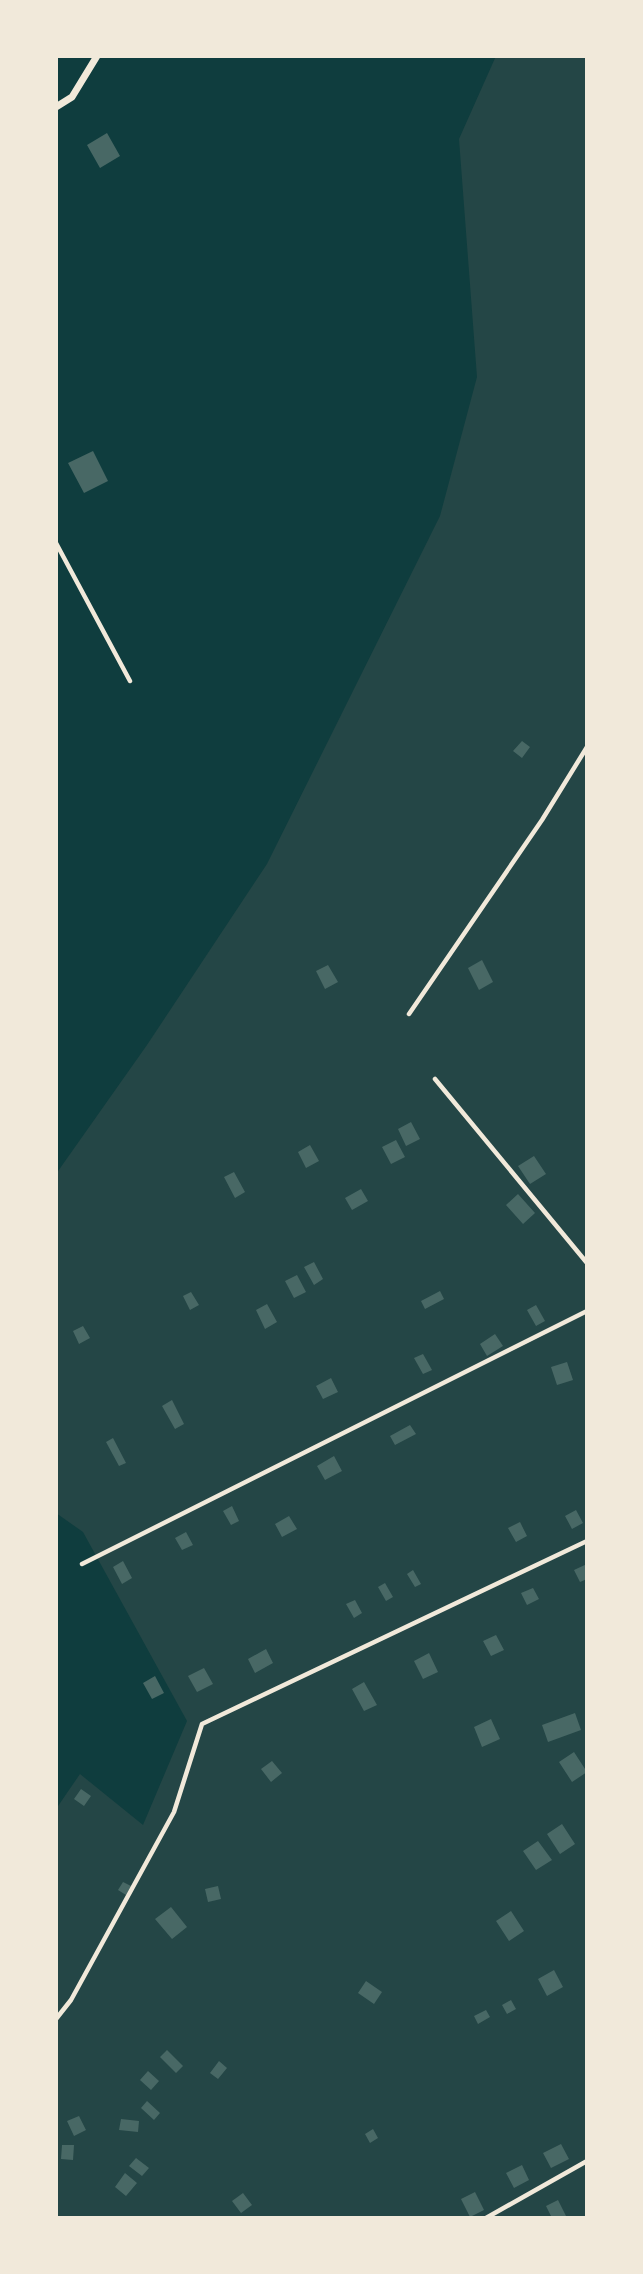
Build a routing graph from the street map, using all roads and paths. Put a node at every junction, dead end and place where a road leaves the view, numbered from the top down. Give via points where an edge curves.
1 (97, 56) edge
2 (56, 107) edge
3 (56, 543) edge
4 (130, 681) dead end
5 (587, 747) edge
6 (409, 1014) dead end
7 (435, 1079) dead end
8 (587, 1264) edge
9 (587, 1311) edge
10 (587, 1541) edge
11 (82, 1564) dead end
12 (56, 2019) edge
13 (587, 2161) edge
14 (486, 2218) edge

1 - 2 street via 72,97
3 - 4 lane
5 - 6 lane
7 - 8 lane
9 - 11 lane
10 - 12 lane via 202,1724 174,1812 71,2000
13 - 14 lane

